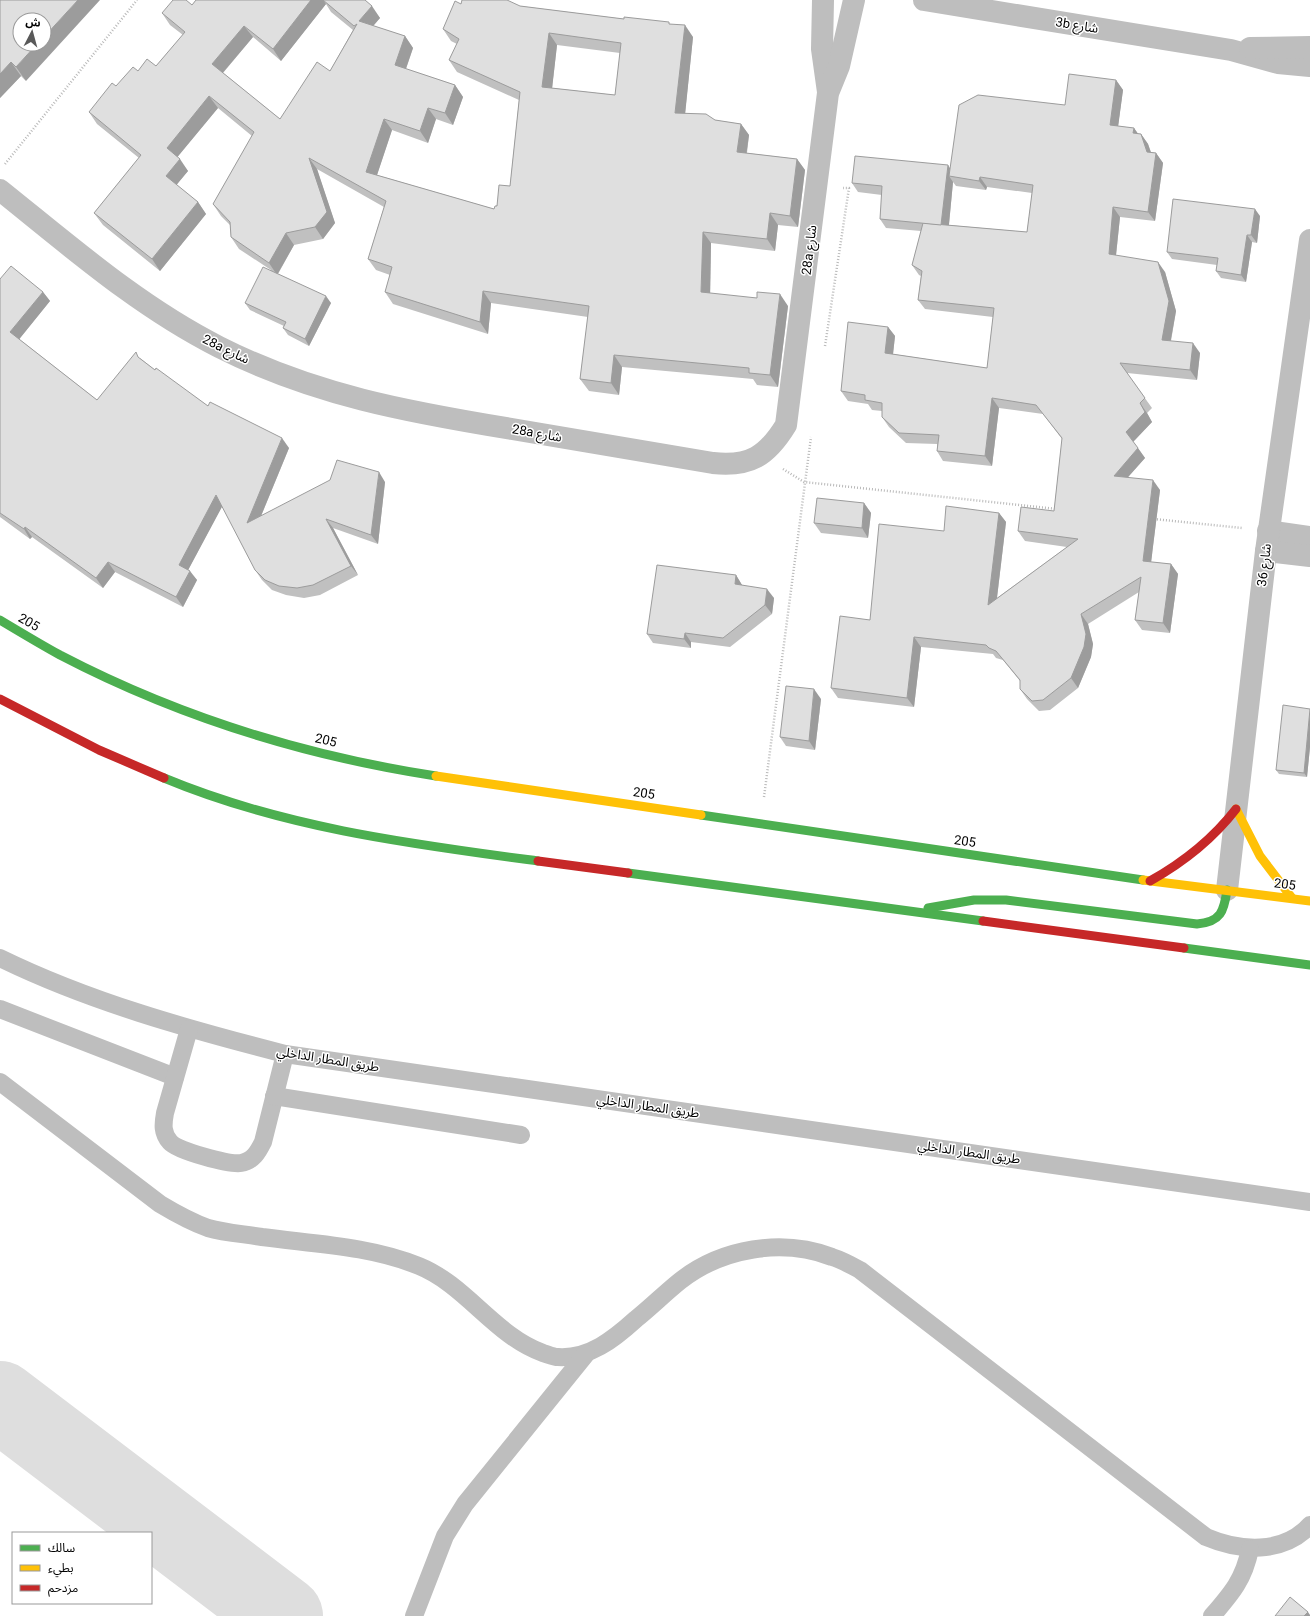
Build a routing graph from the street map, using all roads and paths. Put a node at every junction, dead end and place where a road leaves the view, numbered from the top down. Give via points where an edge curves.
1 (137, 0) edge
2 (823, 0) edge
3 (854, 0) edge
4 (924, 0) edge
5 (1310, 47) edge
6 (1230, 50) junction
7 (1310, 66) edge
8 (828, 93) junction
9 (0, 170) edge
10 (816, 184) junction
11 (0, 190) edge
12 (1310, 240) edge
13 (824, 351) dead end
14 (811, 436) dead end
15 (760, 455) junction
16 (804, 482) junction
17 (1064, 509) edge
18 (1150, 518) edge
19 (1310, 537) edge
20 (1267, 541) junction
21 (1310, 556) edge
22 (0, 620) edge
23 (0, 698) edge
24 (1236, 809) junction
25 (760, 824) junction
26 (1150, 881) junction
27 (1227, 890) junction
28 (1292, 898) junction
29 (1310, 901) edge
30 (912, 912) junction
31 (0, 958) edge
32 (1310, 965) edge
33 (0, 1009) edge
34 (189, 1029) junction
35 (285, 1054) junction
36 (175, 1077) junction
37 (0, 1082) edge
38 (274, 1096) junction
39 (521, 1135) dead end
40 (1310, 1202) edge
41 (586, 1354) junction
42 (1310, 1525) edge
43 (1250, 1549) junction
44 (414, 1616) edge
45 (1212, 1616) edge

1 - 9 path
2 - 8 street, 28a شارع via 822,49
3 - 8 street, 28a شارع via 839,66
4 - 6 street, 3b شارع
5 - 6 street, 3b شارع
6 - 7 street, 3b شارع via 1278,63
8 - 10 street, 28a شارع
10 - 13 path via 849,188
10 - 15 street, 28a شارع via 786,425 776,442
11 - 15 street, 28a شارع via 92,264 169,319 264,368 328,391 432,416 713,463 728,465 745,462
12 - 20 street, شارع 36
14 - 16 path
15 - 16 path
16 - 17 path
16 - 25 path
18 - 20 path
19 - 20 street
20 - 21 street
20 - 24 street, شارع 36
22 - 25 street, 205 via 60,655 135,690 212,721 285,744 418,773
23 - 30 street via 76,739 143,770 215,797 340,831 410,844
24 - 26 street via 1198,851 1175,868
24 - 27 street, شارع 36
24 - 28 street via 1258,857
25 - 26 street, 205
26 - 27 street, 205
27 - 28 street, 205
27 - 30 street via 1222,914 1208,924 1006,900 974,900
28 - 29 street, 205
30 - 32 street
31 - 34 lane, طريق المطار الداخلي via 111,1004
33 - 36 lane
34 - 35 lane, طريق المطار الداخلي
34 - 36 lane
35 - 38 lane
35 - 40 lane, طريق المطار الداخلي
36 - 38 lane via 162,1124 165,1135 171,1143 181,1148 232,1163 242,1163 258,1152 263,1142
37 - 41 lane via 160,1204 183,1218 209,1228 395,1257 445,1280 509,1334 535,1350 557,1357
38 - 39 lane
41 - 43 lane via 614,1339 681,1280 708,1264 738,1252 769,1247 800,1249 832,1256 860,1270 1189,1526 1225,1545
41 - 44 lane via 465,1504 445,1536
42 - 43 lane via 1289,1540 1272,1546
43 - 45 lane via 1236,1588

